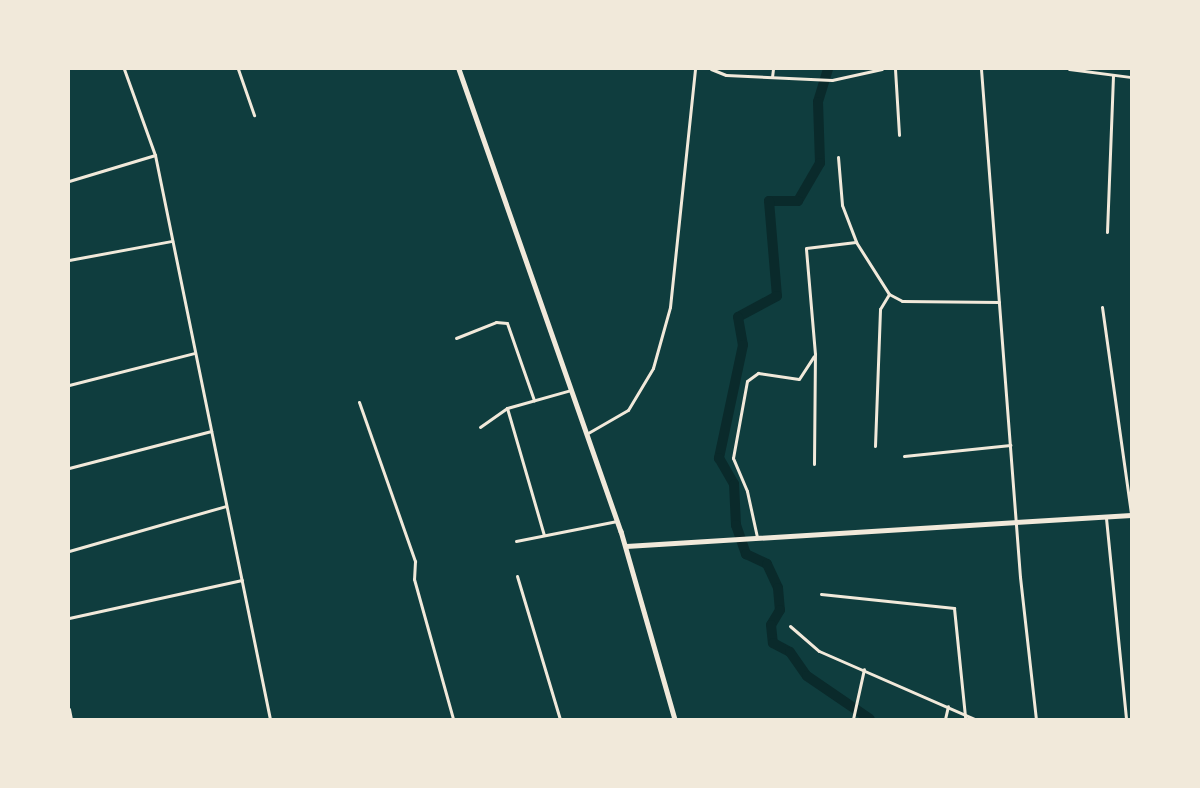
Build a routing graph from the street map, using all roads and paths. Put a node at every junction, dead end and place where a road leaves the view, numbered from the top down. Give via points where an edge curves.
1 (124, 69) edge
2 (238, 69) edge
3 (459, 69) edge
4 (695, 69) edge
5 (711, 69) edge
6 (773, 69) edge
7 (882, 69) edge
8 (895, 69) edge
9 (981, 69) edge
10 (1069, 69) edge
11 (1113, 75) junction
12 (772, 77) junction
13 (1131, 77) edge
14 (254, 115) dead end
15 (899, 135) dead end
16 (154, 155) junction
17 (838, 157) dead end
18 (69, 181) edge
19 (1107, 232) dead end
20 (172, 241) junction
21 (856, 242) junction
22 (69, 260) edge
23 (889, 294) junction
24 (999, 302) junction
25 (1102, 307) dead end
26 (456, 338) dead end
27 (195, 353) junction
28 (815, 354) junction
29 (69, 385) edge
30 (573, 389) junction
31 (534, 400) junction
32 (359, 402) dead end
33 (507, 408) junction
34 (480, 427) dead end
35 (211, 431) junction
36 (588, 433) junction
37 (1010, 445) junction
38 (874, 446) dead end
39 (904, 456) dead end
40 (814, 464) dead end
41 (69, 468) edge
42 (226, 506) junction
43 (1131, 515) edge
44 (1106, 518) junction
45 (618, 521) junction
46 (1016, 526) junction
47 (544, 535) junction
48 (754, 538) junction
49 (516, 541) dead end
50 (626, 546) junction
51 (69, 551) edge
52 (517, 576) dead end
53 (242, 580) junction
54 (821, 594) dead end
55 (69, 618) edge
56 (790, 626) dead end
57 (864, 669) junction
58 (948, 705) junction
59 (69, 709) edge
60 (965, 717) junction
61 (72, 719) edge
62 (270, 719) edge
63 (453, 719) edge
64 (560, 719) edge
65 (675, 719) edge
66 (853, 719) edge
67 (945, 719) edge
68 (975, 719) edge
69 (1036, 719) edge
70 (1126, 719) edge

1 - 16 street
2 - 14 street
3 - 30 main road
4 - 36 street via 670,307 653,368 628,410
5 - 12 street via 726,75
6 - 12 street
7 - 12 street via 832,80
8 - 15 street
9 - 24 street
10 - 11 street
11 - 13 street
11 - 19 street
16 - 18 street
16 - 20 street
17 - 21 street via 842,205
20 - 22 street
20 - 27 street
21 - 23 street
21 - 28 street via 806,248
23 - 24 street via 902,301
23 - 38 street via 880,309
24 - 37 street
25 - 43 street
26 - 31 street via 496,322 507,324
27 - 29 street
27 - 35 street
28 - 40 street
28 - 48 street via 799,379 758,373 747,381 732,458 747,490
30 - 31 street
30 - 36 main road
31 - 33 street
32 - 63 street via 415,561 414,579
33 - 34 street
33 - 47 street
35 - 41 street
35 - 42 street
36 - 45 main road
37 - 39 street
37 - 46 street
42 - 51 street
42 - 53 street
43 - 44 main road
44 - 46 main road
44 - 70 street
45 - 47 street
45 - 50 main road
46 - 48 main road
46 - 69 street
47 - 49 street
48 - 50 main road
50 - 65 main road
52 - 64 street
53 - 55 street
53 - 62 street
54 - 60 street via 954,608
56 - 57 street via 819,651
57 - 58 street
57 - 66 street
58 - 60 street
58 - 67 street
59 - 61 street
60 - 68 street

